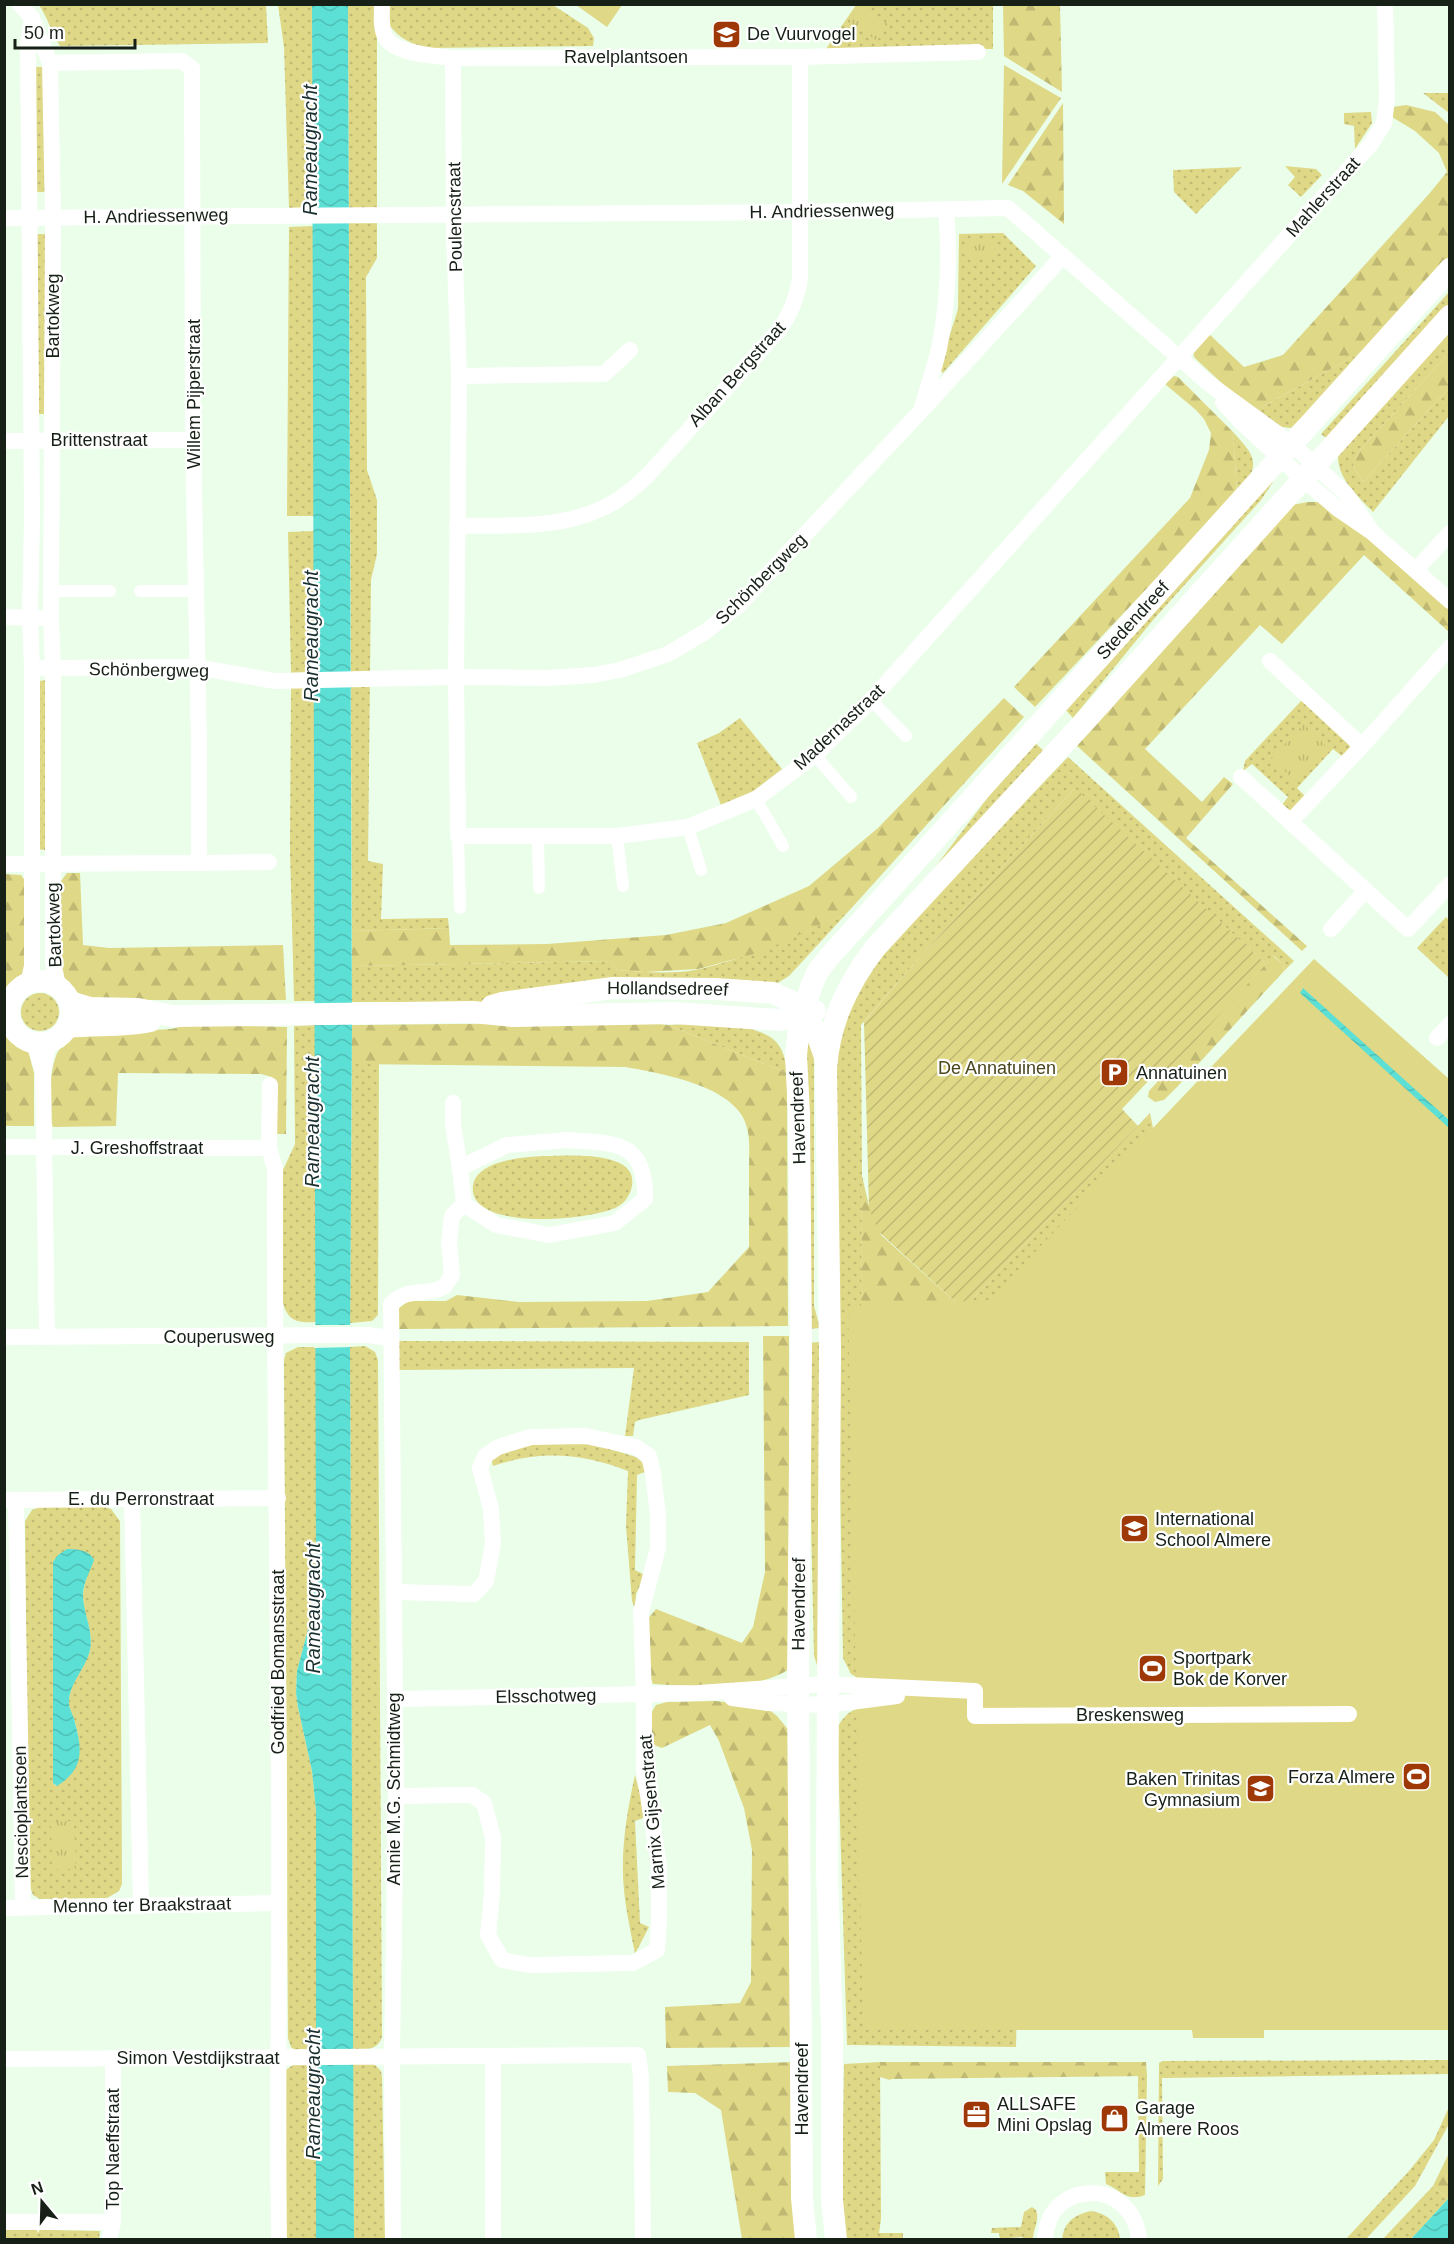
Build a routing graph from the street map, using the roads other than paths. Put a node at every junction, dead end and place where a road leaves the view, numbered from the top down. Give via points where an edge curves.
1 (20, 4) edge
2 (382, 4) edge
3 (1385, 4) edge
4 (32, 18) junction
5 (978, 52) dead end
6 (800, 57) junction
7 (453, 58) junction
8 (50, 63) junction
9 (946, 210) junction
10 (799, 212) junction
11 (454, 213) junction
12 (30, 217) junction
13 (53, 217) junction
14 (194, 217) junction
15 (4, 218) edge
16 (1062, 256) junction
17 (1449, 269) edge
18 (1449, 316) edge
19 (630, 350) dead end
20 (1179, 358) junction
21 (459, 376) junction
22 (921, 411) junction
23 (53, 440) junction
24 (193, 440) junction
25 (4, 441) edge
26 (31, 441) junction
27 (1286, 452) junction
28 (1309, 472) junction
29 (457, 526) junction
30 (1449, 533) edge
31 (1416, 570) junction
32 (51, 591) junction
33 (110, 591) dead end
34 (140, 591) dead end
35 (196, 591) junction
36 (1449, 601) edge
37 (4, 617) edge
38 (30, 618) junction
39 (51, 618) junction
40 (1449, 647) edge
41 (1270, 661) dead end
42 (196, 667) junction
43 (32, 668) junction
44 (54, 669) junction
45 (456, 677) junction
46 (870, 700) junction
47 (906, 736) dead end
48 (1362, 746) junction
49 (815, 755) junction
50 (1240, 777) dead end
51 (851, 797) dead end
52 (756, 799) junction
53 (1290, 821) junction
54 (688, 827) junction
55 (458, 836) junction
56 (617, 836) junction
57 (538, 837) junction
58 (783, 846) dead end
59 (269, 862) dead end
60 (52, 863) junction
61 (199, 863) junction
62 (4, 864) edge
63 (31, 864) junction
64 (701, 870) dead end
65 (623, 886) dead end
66 (539, 888) dead end
67 (1448, 889) edge
68 (1365, 891) junction
69 (460, 908) dead end
70 (1330, 929) dead end
71 (818, 971) junction
72 (28, 984) junction
73 (773, 993) junction
74 (64, 994) junction
75 (841, 1003) junction
76 (7, 1005) edge
77 (473, 1012) junction
78 (803, 1014) junction
79 (172, 1016) junction
80 (755, 1019) junction
81 (1449, 1024) edge
82 (9, 1027) edge
83 (68, 1027) junction
84 (1437, 1038) dead end
85 (41, 1042) junction
86 (796, 1055) junction
87 (827, 1061) junction
88 (270, 1085) dead end
89 (453, 1103) dead end
90 (4, 1147) edge
91 (44, 1147) junction
92 (269, 1148) junction
93 (460, 1168) junction
94 (464, 1204) junction
95 (274, 1336) junction
96 (46, 1337) junction
97 (4, 1338) edge
98 (391, 1338) junction
99 (278, 1498) junction
100 (132, 1499) junction
101 (10, 1500) edge
102 (394, 1592) junction
103 (644, 1695) junction
104 (827, 1695) junction
105 (798, 1696) junction
106 (394, 1699) junction
107 (1349, 1714) dead end
108 (396, 1796) junction
109 (279, 1903) junction
110 (141, 1905) junction
111 (23, 1907) junction
112 (4, 1908) edge
113 (392, 2055) junction
114 (493, 2056) junction
115 (113, 2058) junction
116 (277, 2058) junction
117 (4, 2059) edge
118 (4, 2222) edge
119 (113, 2222) junction
120 (109, 2240) edge
121 (279, 2240) edge
122 (393, 2240) edge
123 (494, 2240) edge
124 (643, 2240) edge
125 (806, 2240) edge
126 (836, 2240) edge
127 (1045, 2240) edge
128 (1139, 2240) edge

1 - 4 street, Bartokweg
2 - 7 street, Ravelplantsoen via 386,39 400,50
3 - 20 street, Mahlerstraat via 1384,123 1371,144
4 - 8 street, Bartokweg
4 - 12 street, Bartokweg via 28,43
5 - 6 street, Ravelplantsoen
6 - 7 street, Ravelplantsoen
6 - 10 street, Alban Bergstraat
7 - 11 street, Poulencstraat
8 - 13 street, Bartokweg
8 - 14 street, Willem Pijperstraat via 182,61 192,68
9 - 10 street, H. Andriessenweg
9 - 16 street, H. Andriessenweg via 1008,208
9 - 22 street, Schönbergweg via 946,303
10 - 11 street, H. Andriessenweg
10 - 29 street, Alban Bergstraat via 800,278 792,311 647,476 626,495 571,520
11 - 14 street, H. Andriessenweg
11 - 21 street, Poulencstraat
12 - 13 street, H. Andriessenweg
12 - 15 street, H. Andriessenweg
12 - 26 street, Bartokweg
13 - 14 street, H. Andriessenweg
13 - 23 street, Bartokweg
14 - 24 street, Willem Pijperstraat
16 - 20 street, H. Andriessenweg
16 - 22 street, Schönbergweg
17 - 27 main road, Stedendreef
18 - 28 main road, Stedendreef
19 - 21 street via 604,374
20 - 27 street, H. Andriessenweg via 1208,383 1238,419
20 - 46 street, Madernastraat
21 - 29 street, Poulencstraat
22 - 45 street, Schönbergweg via 738,606 668,654 593,675
23 - 24 street, Brittenstraat
23 - 26 street, Brittenstraat
23 - 32 street, Bartokweg
24 - 35 street, Willem Pijperstraat
25 - 26 street, Brittenstraat
26 - 38 street, Bartokweg
27 - 28 street, H. Andriessenweg
27 - 71 main road, Stedendreef
28 - 31 street, H. Andriessenweg via 1338,508
28 - 75 main road, Stedendreef via 875,948
29 - 45 street, Poulencstraat
30 - 31 street
31 - 36 street, H. Andriessenweg
32 - 33 street
32 - 39 street, Bartokweg
34 - 35 street
35 - 42 street, Willem Pijperstraat
37 - 38 street
38 - 39 street
38 - 43 street, Bartokweg
39 - 44 street, Bartokweg
40 - 48 street
41 - 48 street
42 - 44 street, Schönbergweg
42 - 45 street, Schönbergweg via 275,681
42 - 61 street, Willem Pijperstraat
43 - 44 street, Schönbergweg
43 - 63 street, Bartokweg
44 - 60 street, Bartokweg
45 - 55 street
46 - 47 street
46 - 49 street, Madernastraat
48 - 53 street
49 - 51 street
49 - 52 street, Madernastraat
50 - 53 street
52 - 54 street, Madernastraat
52 - 58 street
53 - 68 street
54 - 56 street, Madernastraat
54 - 64 street
55 - 57 street, Madernastraat
55 - 69 street
56 - 57 street, Madernastraat
56 - 65 street
57 - 66 street
59 - 61 street
60 - 61 street
60 - 63 street, Bartokweg
60 - 74 street, Bartokweg via 53,962
62 - 63 street
63 - 72 street, Bartokweg via 32,966
67 - 68 street via 1408,929
68 - 70 street
71 - 73 main road
71 - 78 main road, Havendreef
72 - 74 main road via 43,981
72 - 76 main road
73 - 77 main road, Hollandsedreef via 614,988 502,1003
73 - 78 main road, Hollandsedreef via 791,1001
74 - 79 main road, Hollandsedreef via 90,1008 138,1009
74 - 83 main road via 72,1013
75 - 78 main road
75 - 87 main road, Stedendreef via 832,1027
76 - 82 main road
77 - 79 main road, Hollandsedreef
77 - 80 main road, Hollandsedreef via 513,1016 675,1013
78 - 80 main road via 780,1020
78 - 86 main road, Havendreef
78 - 87 main road, Hollandsedreef via 817,1034
79 - 83 main road, Hollandsedreef via 137,1024
80 - 86 main road via 784,1040
81 - 84 street
82 - 85 main road via 23,1038
83 - 85 main road via 62,1035
85 - 91 street
86 - 105 main road, Havendreef via 801,1351
87 - 104 main road, Havendreef
88 - 92 street, Godfried Bomansstraat
89 - 93 street
90 - 91 street, J. Greshoffstraat
91 - 92 street, J. Greshoffstraat
91 - 96 street
92 - 95 street, Godfried Bomansstraat via 275,1169
93 - 94 street
93 - 94 street via 507,1145 567,1140 619,1145 637,1159 646,1178 645,1199 615,1223 549,1235 496,1225
94 - 98 street, Annie M.G. Schmidtweg via 452,1216 452,1275 439,1290 411,1292 391,1304
95 - 96 street, Couperusweg
95 - 98 street, Couperusweg
95 - 99 street, Godfried Bomansstraat
96 - 97 street, Couperusweg
98 - 102 street, Annie M.G. Schmidtweg
99 - 100 street, E. du Perronstraat
99 - 109 street, Godfried Bomansstraat
100 - 101 street, E. du Perronstraat
100 - 110 street
101 - 111 street, Nescioplantsoen
102 - 103 street via 474,1594 486,1581 493,1544 491,1509 480,1468 485,1456 498,1447 531,1437 586,1436 636,1447 649,1456 658,1514 658,1548 641,1612
102 - 106 street, Annie M.G. Schmidtweg
103 - 105 street, Elsschotweg
103 - 106 street, Elsschotweg
103 - 108 street, Marnix Gijsenstraat via 644,1770 659,1865 659,1922 657,1950 633,1963 530,1965 502,1960 488,1935 493,1838 484,1803 472,1795
104 - 105 street, Elsschotweg
104 - 107 street, Breskensweg via 975,1691 975,1716
104 - 126 main road, Havendreef via 832,2200
105 - 125 main road, Havendreef via 802,2198
106 - 108 street, Annie M.G. Schmidtweg
108 - 113 street, Annie M.G. Schmidtweg
109 - 110 street, Menno ter Braakstraat
109 - 116 street, Godfried Bomansstraat
110 - 111 street, Menno ter Braakstraat
111 - 112 street, Menno ter Braakstraat
113 - 114 street, Simon Vestdijkstraat
113 - 116 street, Simon Vestdijkstraat
113 - 122 street, Annie M.G. Schmidtweg
114 - 123 street
114 - 124 street, Simon Vestdijkstraat via 638,2055
115 - 116 street, Simon Vestdijkstraat
115 - 117 street, Simon Vestdijkstraat
115 - 119 street, Top Naeffstraat
116 - 121 street, Godfried Bomansstraat
118 - 119 street
119 - 120 street, Top Naeffstraat
127 - 128 street via 1045,2230 1055,2209 1064,2201 1092,2193 1114,2197 1122,2203 1134,2217

